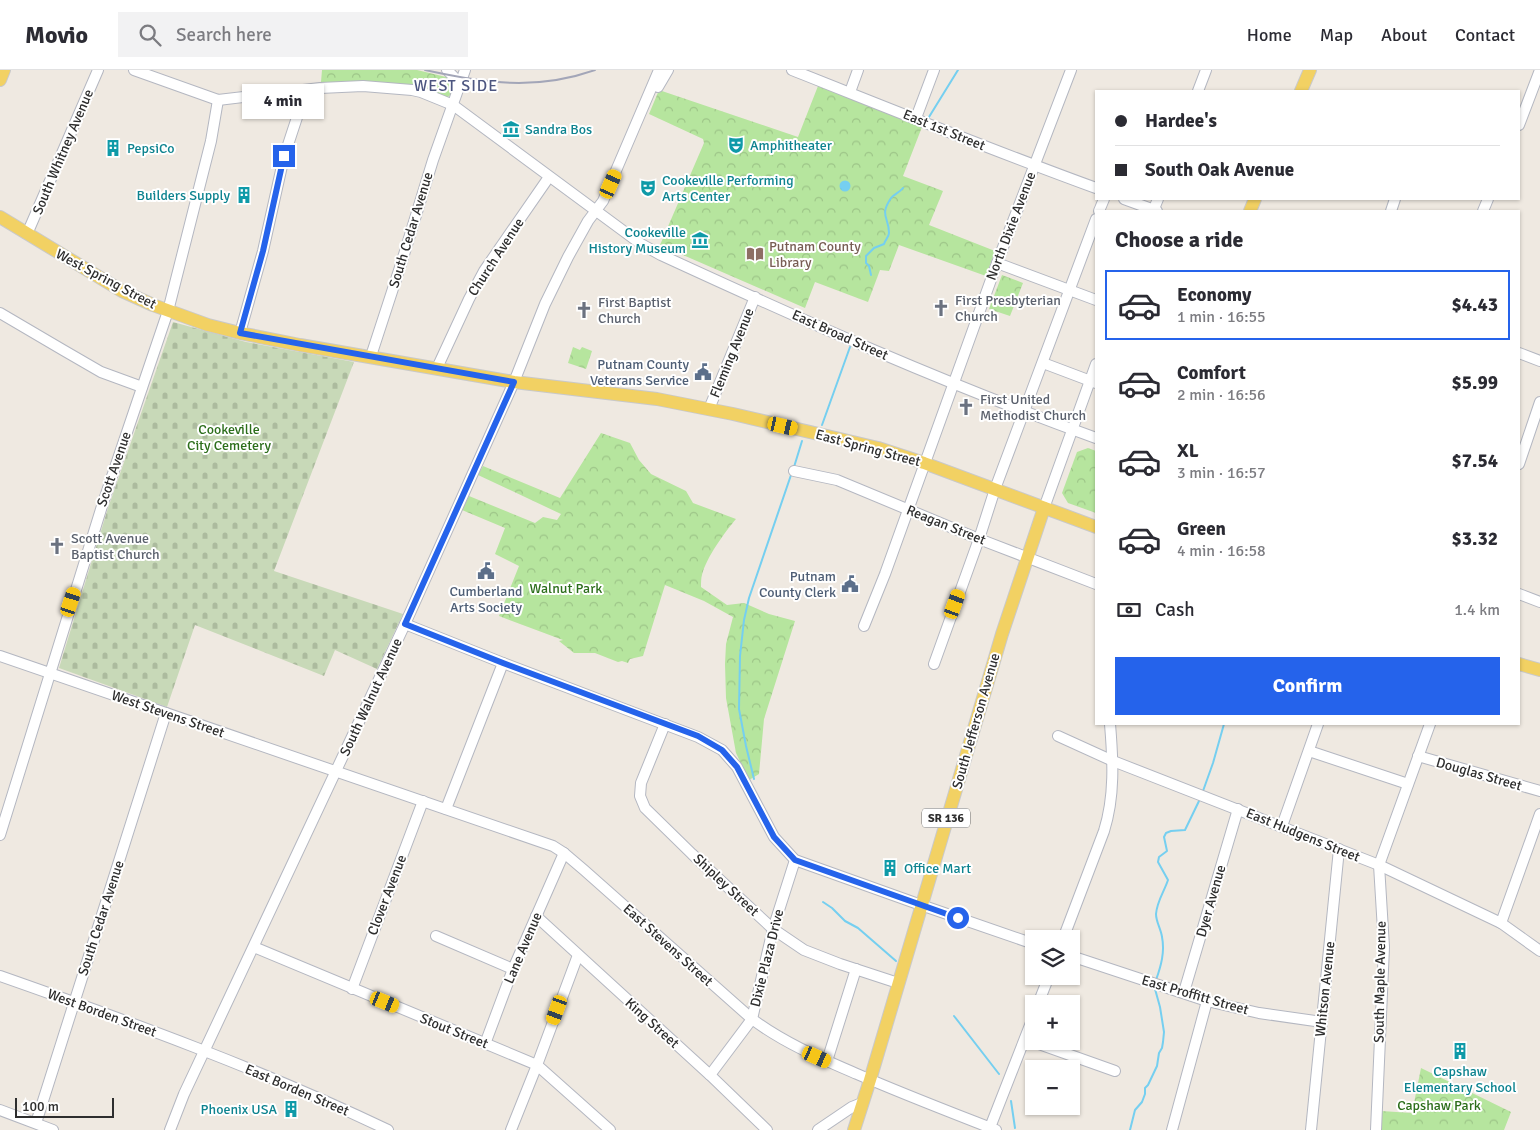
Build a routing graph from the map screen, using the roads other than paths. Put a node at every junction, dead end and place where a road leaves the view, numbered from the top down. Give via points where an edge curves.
1 (4, 70) edge
2 (98, 70) edge
3 (134, 70) edge
4 (447, 70) edge
5 (659, 70) edge
6 (668, 70) edge
7 (792, 70) edge
8 (858, 70) edge
9 (934, 70) edge
10 (1071, 70) edge
11 (1206, 70) edge
12 (1310, 70) edge
13 (1540, 70) edge
14 (462, 71) edge
15 (0, 80) edge
16 (306, 90) junction
17 (1198, 90) edge
18 (1301, 90) edge
19 (456, 92) junction
20 (850, 92) junction
21 (218, 100) junction
22 (453, 105) junction
23 (642, 113) junction
24 (916, 118) junction
25 (1520, 122) edge
26 (1035, 166) junction
27 (549, 177) junction
28 (1095, 188) edge
29 (1126, 200) edge
30 (596, 210) junction
31 (1152, 210) edge
32 (0, 217) edge
33 (1095, 222) edge
34 (27, 234) junction
35 (996, 263) junction
36 (1069, 290) junction
37 (755, 298) junction
38 (1095, 300) edge
39 (168, 311) junction
40 (0, 313) edge
41 (240, 333) junction
42 (1520, 353) edge
43 (371, 356) junction
44 (1540, 361) edge
45 (1043, 363) junction
46 (437, 368) junction
47 (514, 382) junction
48 (1093, 382) edge
49 (953, 383) junction
50 (142, 387) junction
51 (1540, 402) edge
52 (709, 409) junction
53 (1025, 412) junction
54 (1536, 424) edge
55 (1073, 429) junction
56 (1095, 438) edge
57 (1520, 460) edge
58 (924, 462) junction
59 (794, 471) dead end
60 (995, 489) junction
61 (1044, 508) junction
62 (907, 509) junction
63 (1095, 527) edge
64 (979, 539) junction
65 (1026, 557) junction
66 (1095, 584) edge
67 (1520, 594) edge
68 (1540, 602) edge
69 (405, 624) junction
70 (864, 626) dead end
71 (0, 656) edge
72 (503, 663) junction
73 (934, 664) dead end
74 (1520, 664) edge
75 (1540, 670) edge
76 (51, 672) junction
77 (166, 713) junction
78 (665, 724) junction
79 (1110, 725) edge
80 (1318, 725) edge
81 (1430, 725) edge
82 (1058, 736) dead end
83 (1309, 751) junction
84 (1418, 756) junction
85 (1113, 761) junction
86 (336, 772) junction
87 (1408, 784) junction
88 (1540, 791) edge
89 (423, 801) junction
90 (446, 809) junction
91 (1238, 809) junction
92 (1540, 814) edge
93 (1282, 826) junction
94 (0, 835) edge
95 (1339, 849) junction
96 (564, 853) junction
97 (795, 860) junction
98 (1379, 865) junction
99 (921, 906) junction
100 (536, 916) junction
101 (1501, 922) junction
102 (773, 929) junction
103 (1066, 930) edge
104 (436, 936) dead end
105 (1025, 941) edge
106 (254, 947) junction
107 (1540, 951) edge
108 (578, 954) junction
109 (1080, 959) edge
110 (512, 969) junction
111 (856, 969) junction
112 (0, 976) edge
113 (898, 982) junction
114 (352, 989) junction
115 (1184, 992) junction
116 (1207, 1001) junction
117 (74, 1002) junction
118 (752, 1019) junction
119 (1322, 1022) junction
120 (1025, 1038) edge
121 (485, 1044) junction
122 (1057, 1050) edge
123 (204, 1051) junction
124 (827, 1061) junction
125 (537, 1066) junction
126 (1115, 1072) dead end
127 (710, 1075) junction
128 (870, 1080) junction
129 (862, 1104) junction
130 (0, 1110) edge
131 (36, 1123) junction
132 (992, 1129) edge
133 (53, 1130) edge
134 (170, 1130) edge
135 (388, 1130) edge
136 (511, 1130) edge
137 (610, 1130) edge
138 (767, 1130) edge
139 (818, 1130) edge
140 (854, 1130) edge
141 (1172, 1130) edge
142 (1311, 1130) edge
143 (1376, 1130) edge

1 - 15 main road
2 - 34 street, South Whitney Avenue
3 - 21 street
4 - 19 street via 454,76
5 - 23 street
6 - 23 street
7 - 20 street, East 1st Street
8 - 20 street
9 - 24 street
10 - 26 street, North Dixie Avenue
11 - 17 street
12 - 18 main road
13 - 25 street
14 - 19 street, South Cedar Avenue
16 - 21 street, East Broad Street
16 - 22 street, East Broad Street via 341,86 392,87 421,92
16 - 41 street via 284,156 263,251
19 - 22 street, South Cedar Avenue
20 - 24 street, East 1st Street
21 - 39 street, Scott Avenue via 211,141
22 - 27 street, East Broad Street
22 - 43 street, South Cedar Avenue
23 - 30 street, South Walnut Avenue via 604,201
24 - 26 street, East 1st Street
26 - 28 street, East 1st Street
26 - 35 street, North Dixie Avenue
27 - 30 street, East Broad Street
27 - 46 street, Church Avenue via 484,271
29 - 31 street
30 - 37 street, East Broad Street via 646,246
30 - 47 street, South Walnut Avenue via 545,304
32 - 34 main road, West Spring Street
33 - 36 street
34 - 39 main road, West Spring Street via 116,287
35 - 36 street
35 - 49 street, North Dixie Avenue
36 - 38 street
36 - 45 street
37 - 49 street, East Broad Street
37 - 52 street, Fleming Avenue
39 - 41 main road, West Spring Street
39 - 50 street, Scott Avenue
40 - 50 street via 101,372
41 - 43 main road, West Spring Street
42 - 44 street
43 - 46 main road, West Spring Street
45 - 48 street
45 - 53 street
46 - 47 main road, West Spring Street
47 - 52 main road, East Spring Street via 635,395
47 - 69 street, South Walnut Avenue
48 - 55 street, South Jefferson Avenue
49 - 53 street, East Broad Street
49 - 58 street, North Dixie Avenue
50 - 76 street, Scott Avenue
51 - 54 street
52 - 58 main road, East Spring Street via 878,448
53 - 55 street, East Broad Street
53 - 60 street
54 - 57 street
55 - 56 street, East Broad Street
55 - 61 street, South Jefferson Avenue
58 - 60 main road, East Spring Street
58 - 62 street, North Dixie Avenue
59 - 62 street, Reagan Street via 838,480
60 - 61 main road, East Spring Street
60 - 64 street
61 - 63 main road, East Spring Street
61 - 65 main road, South Jefferson Avenue / SR 136
62 - 64 street, Reagan Street
62 - 70 street, North Dixie Avenue
64 - 65 street, Reagan Street
64 - 73 street
65 - 66 street, Reagan Street
65 - 99 main road, South Jefferson Avenue / SR 136
67 - 68 street
69 - 72 street
69 - 86 street, South Walnut Avenue
71 - 76 street, West Stevens Street
72 - 78 street
72 - 90 street
74 - 75 main road
76 - 77 street, West Stevens Street
76 - 94 street, Scott Avenue
77 - 86 street, West Stevens Street
77 - 117 street, South Cedar Avenue
78 - 97 street via 698,736 722,750 737,767 774,837
78 - 102 street, Shipley Street via 641,783 640,796 645,808
79 - 85 street
80 - 83 street
81 - 84 street, South Maple Avenue
82 - 85 street, East Hudgens Street
83 - 87 street
83 - 93 street
84 - 87 street, South Maple Avenue
84 - 88 street, Douglas Street
85 - 91 street, East Hudgens Street
85 - 103 street via 1109,816
86 - 89 street, East Stevens Street
86 - 106 street, South Walnut Avenue
87 - 98 street, South Maple Avenue
89 - 90 street, East Stevens Street
89 - 114 street, Clover Avenue
90 - 96 street, East Stevens Street via 542,842
91 - 93 street, East Hudgens Street
91 - 115 street, Dyer Avenue
92 - 101 street
93 - 95 street, East Hudgens Street
95 - 98 street, East Hudgens Street
95 - 119 street, Whitson Avenue
96 - 100 street, Lane Avenue
96 - 118 street, East Stevens Street
97 - 99 street
97 - 102 street, Dixie Plaza Drive
98 - 101 street, East Hudgens Street
98 - 143 street, South Maple Avenue via 1384,947
99 - 105 street
99 - 113 main road, South Jefferson Avenue / SR 136
100 - 108 street, King Street
100 - 110 street, Lane Avenue
101 - 107 street, East Hudgens Street
102 - 111 street, Shipley Street via 804,950
102 - 118 street, Dixie Plaza Drive
104 - 110 street
106 - 114 street, Stout Street
106 - 123 street, South Walnut Avenue
108 - 125 street
108 - 127 street, King Street
109 - 115 street, East Proffitt Street
110 - 121 street, Lane Avenue
111 - 113 street, Shipley Street
111 - 124 street
112 - 117 street, West Borden Street
113 - 128 main road, South Jefferson Avenue / SR 136
114 - 121 street, Stout Street
115 - 116 street, East Proffitt Street
116 - 119 street, East Proffitt Street
116 - 141 street
117 - 123 street, West Borden Street
117 - 131 street, South Cedar Avenue
118 - 124 street, East Stevens Street via 788,1043
118 - 127 street, Dixie Plaza Drive
119 - 142 street, Whitson Avenue
120 - 132 street
121 - 125 street, Stout Street
122 - 126 street
123 - 134 street, South Walnut Avenue
123 - 135 street, East Borden Street
124 - 128 street, East Stevens Street
125 - 136 street
125 - 137 street, Stout Street
127 - 138 street, King Street
128 - 129 main road, South Jefferson Avenue / SR 136
128 - 132 street, East Stevens Street
129 - 139 street via 852,1107
129 - 140 main road, South Jefferson Avenue / SR 136
130 - 131 street
131 - 133 street

